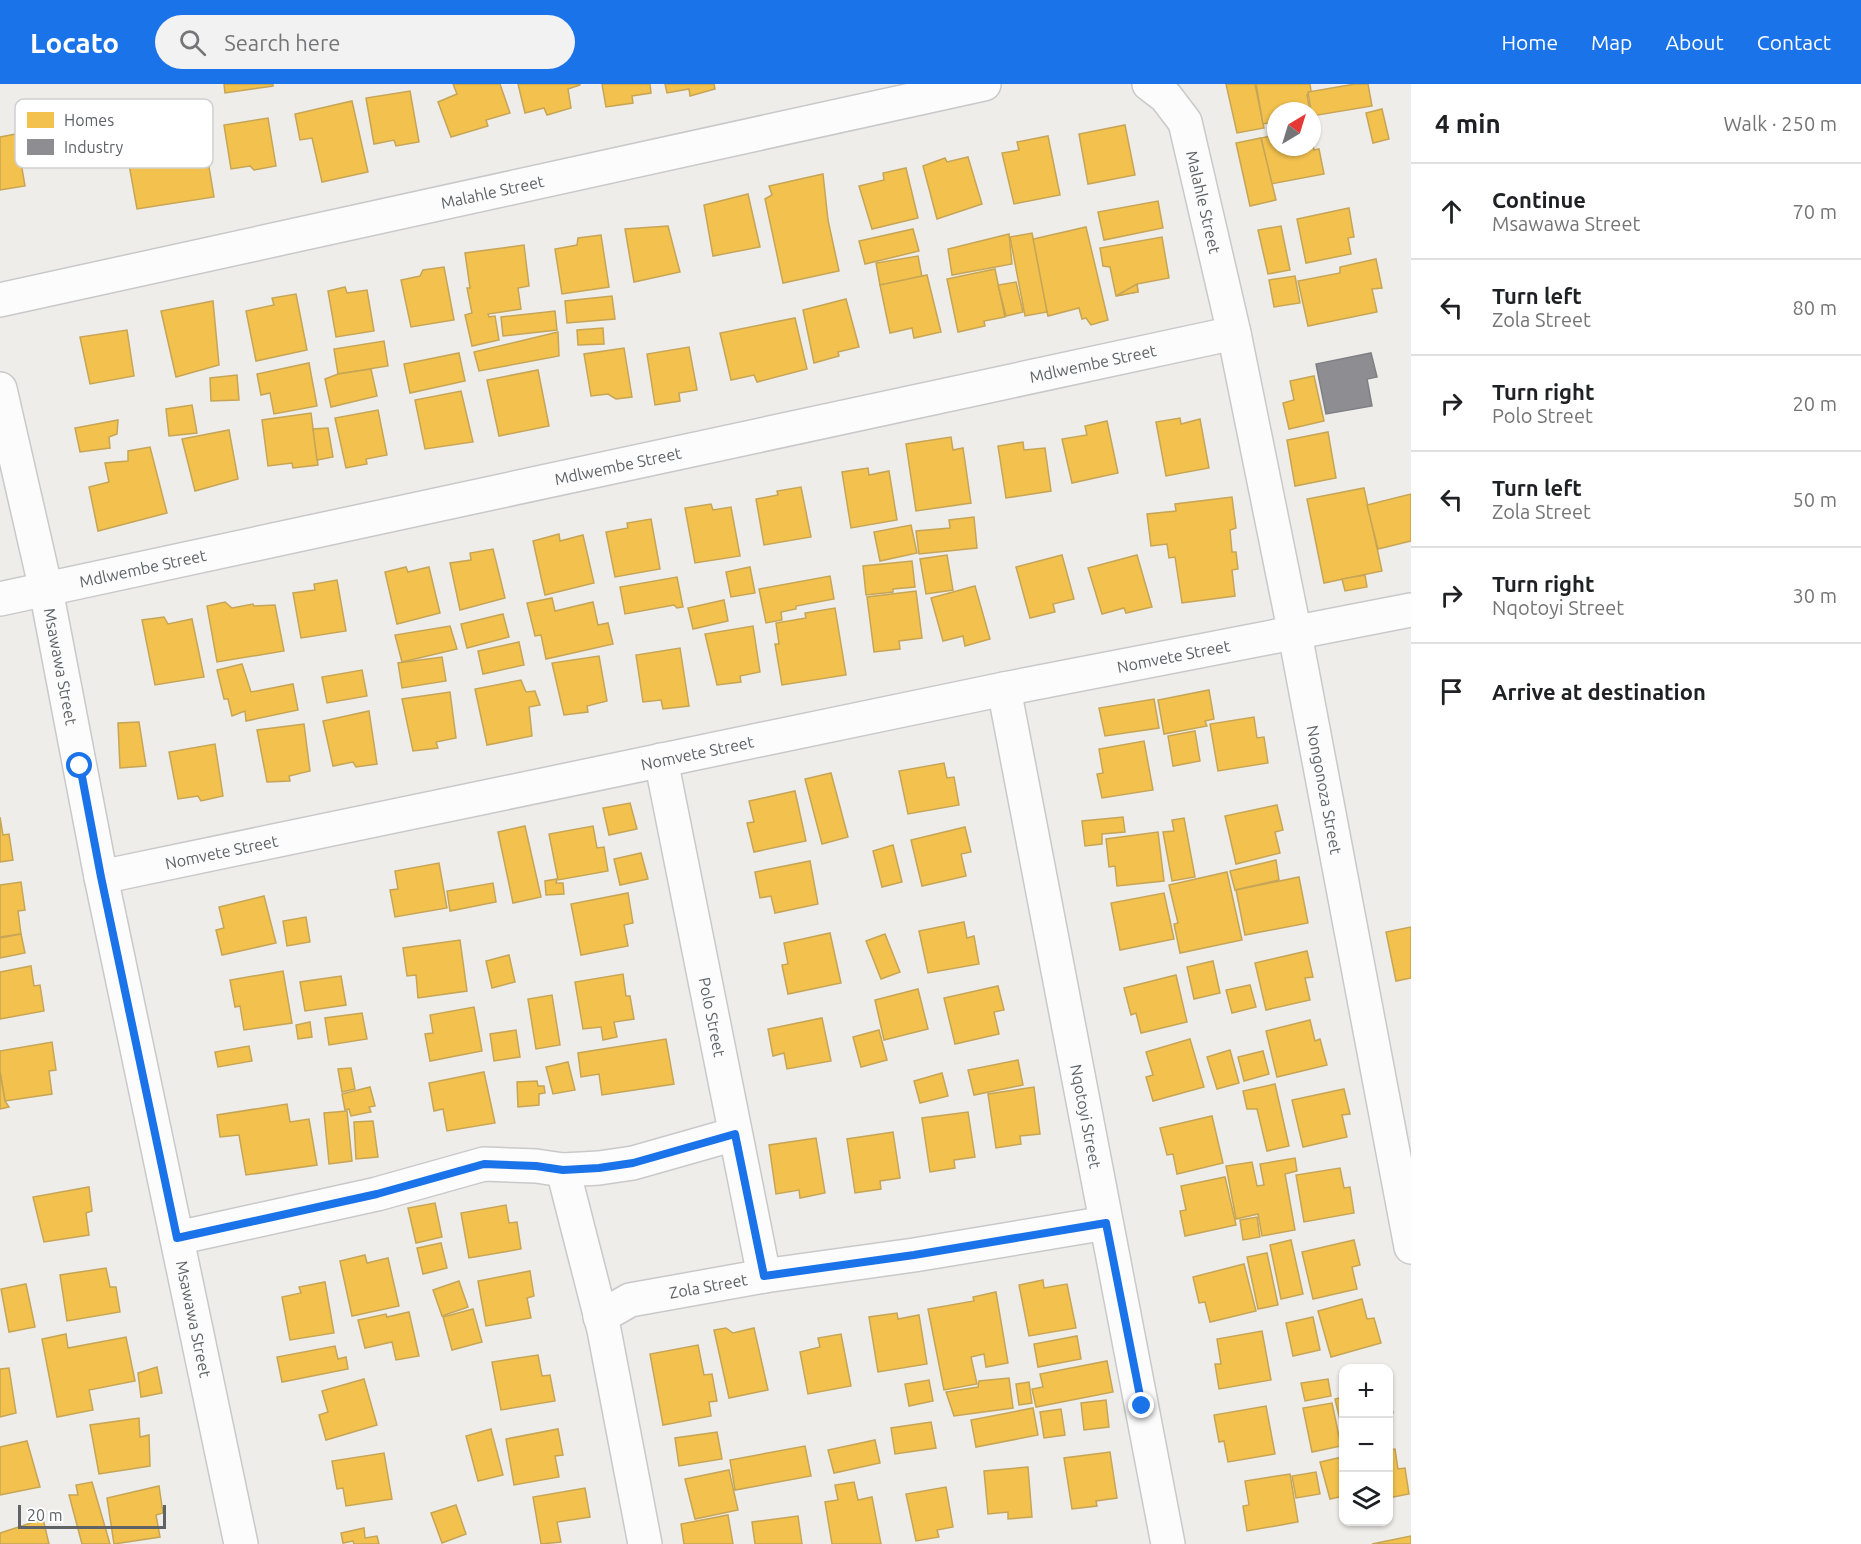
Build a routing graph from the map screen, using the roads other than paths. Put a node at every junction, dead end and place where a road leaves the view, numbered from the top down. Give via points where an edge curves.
1 (984, 84) edge
2 (1149, 84) edge
3 (0, 300) edge
4 (1234, 333) junction
5 (0, 390) edge
6 (46, 590) junction
7 (0, 599) edge
8 (1411, 610) edge
9 (1295, 634) junction
10 (1004, 689) junction
11 (661, 760) junction
12 (101, 877) junction
13 (735, 1134) junction
14 (563, 1170) junction
15 (1106, 1223) junction
16 (177, 1238) junction
17 (1411, 1247) edge
18 (764, 1276) junction
19 (600, 1317) junction
20 (241, 1544) edge
21 (645, 1544) edge
22 (1168, 1544) edge

1 - 3 street, Malahle Street
2 - 4 street, Malahle Street via 1166,97 1185,122
4 - 6 street, Mdlwembe Street
4 - 9 street, Nongonoza Street
5 - 6 street, Msawawa Street
6 - 7 street, Mdlwembe Street
6 - 12 street, Msawawa Street
8 - 9 street, Nomvete Street
9 - 10 street, Nomvete Street
9 - 17 street, Nongonoza Street
10 - 11 street, Nomvete Street
10 - 15 street, Nqotoyi Street
11 - 12 street, Nomvete Street
11 - 13 street, Polo Street
12 - 16 street, Msawawa Street
13 - 14 street via 633,1163
13 - 18 street, Polo Street
14 - 16 street via 484,1164 377,1194
14 - 19 street
15 - 18 street, Zola Street
15 - 22 street, Nqotoyi Street
16 - 20 street, Msawawa Street
18 - 19 street, Zola Street via 630,1300
19 - 21 street

